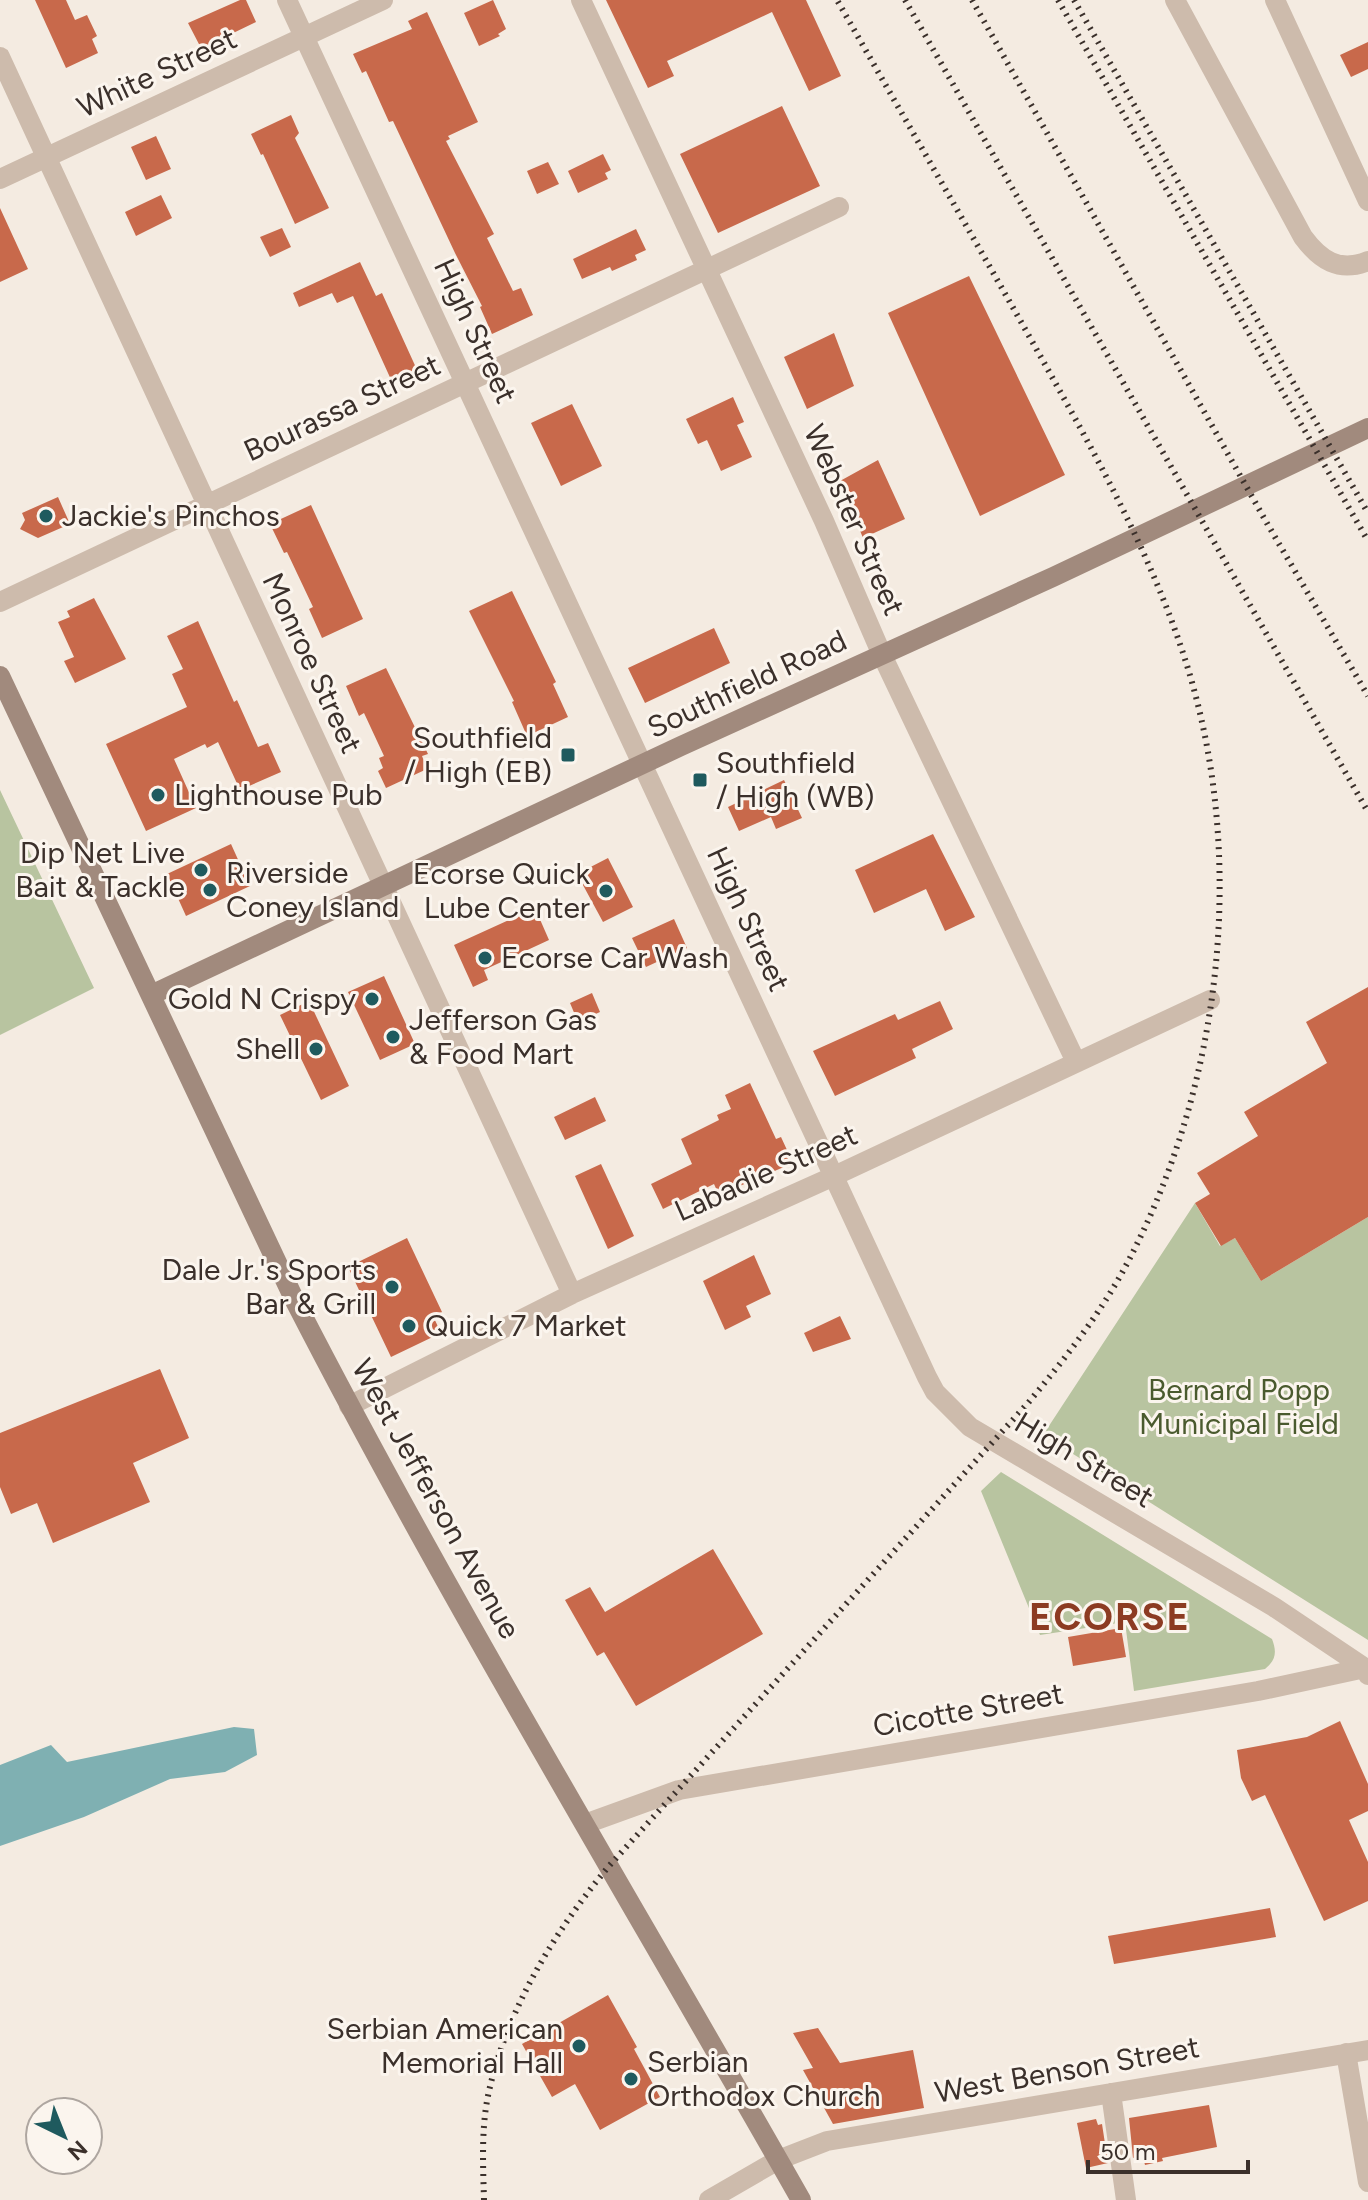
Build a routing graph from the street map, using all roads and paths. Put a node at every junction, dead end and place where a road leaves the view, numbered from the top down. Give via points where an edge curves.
1 (287, 0) edge
2 (383, 0) edge
3 (581, 0) edge
4 (1175, 0) edge
5 (1275, 0) edge
6 (304, 36) junction
7 (0, 57) edge
8 (46, 158) junction
9 (0, 179) edge
10 (1368, 201) edge
11 (839, 207) dead end
12 (1368, 261) edge
13 (707, 271) junction
14 (466, 383) junction
15 (1368, 428) edge
16 (206, 503) junction
17 (0, 602) edge
18 (882, 655) junction
19 (0, 676) edge
20 (643, 765) junction
21 (383, 887) junction
22 (151, 995) junction
23 (1210, 1000) dead end
24 (1076, 1062) junction
25 (832, 1177) junction
26 (572, 1294) junction
27 (349, 1406) junction
28 (1366, 1672) edge
29 (585, 1824) junction
30 (1368, 2050) edge
31 (1346, 2053) junction
32 (1111, 2093) junction
33 (778, 2160) junction
34 (1368, 2182) edge
35 (709, 2200) edge
36 (801, 2200) edge
37 (1126, 2200) edge

1 - 6 street, High Street
2 - 6 street, White Street
3 - 13 street, Webster Street
4 - 12 street via 1303,237 1332,265
5 - 10 street
6 - 8 street, White Street
6 - 14 street, High Street
7 - 8 street, Monroe Street
8 - 9 street, White Street
8 - 16 street, Monroe Street
11 - 13 street, Bourassa Street
13 - 14 street, Bourassa Street
13 - 18 street, Webster Street
14 - 16 street, Bourassa Street
14 - 20 street, High Street
15 - 18 main road, Southfield Road
16 - 17 street, Bourassa Street
16 - 21 street, Monroe Street
18 - 20 main road, Southfield Road
18 - 24 street, Webster Street
19 - 22 main road, West Jefferson Avenue
20 - 21 main road, Southfield Road
20 - 25 street, High Street
21 - 22 main road, Southfield Road
21 - 26 street, Monroe Street
22 - 27 main road, West Jefferson Avenue
23 - 24 street, Labadie Street
24 - 25 street, Labadie Street
25 - 26 street, Labadie Street
25 - 28 street, High Street via 935,1392 970,1427 1274,1607
26 - 27 street, Labadie Street
27 - 29 main road, West Jefferson Avenue
28 - 29 street, Cicotte Street via 679,1790
29 - 33 main road, West Jefferson Avenue
30 - 31 street, West Benson Street
31 - 32 street, West Benson Street
31 - 34 street
32 - 33 street, West Benson Street via 827,2141
32 - 37 street
33 - 35 street, West Benson Street
33 - 36 main road, West Jefferson Avenue

